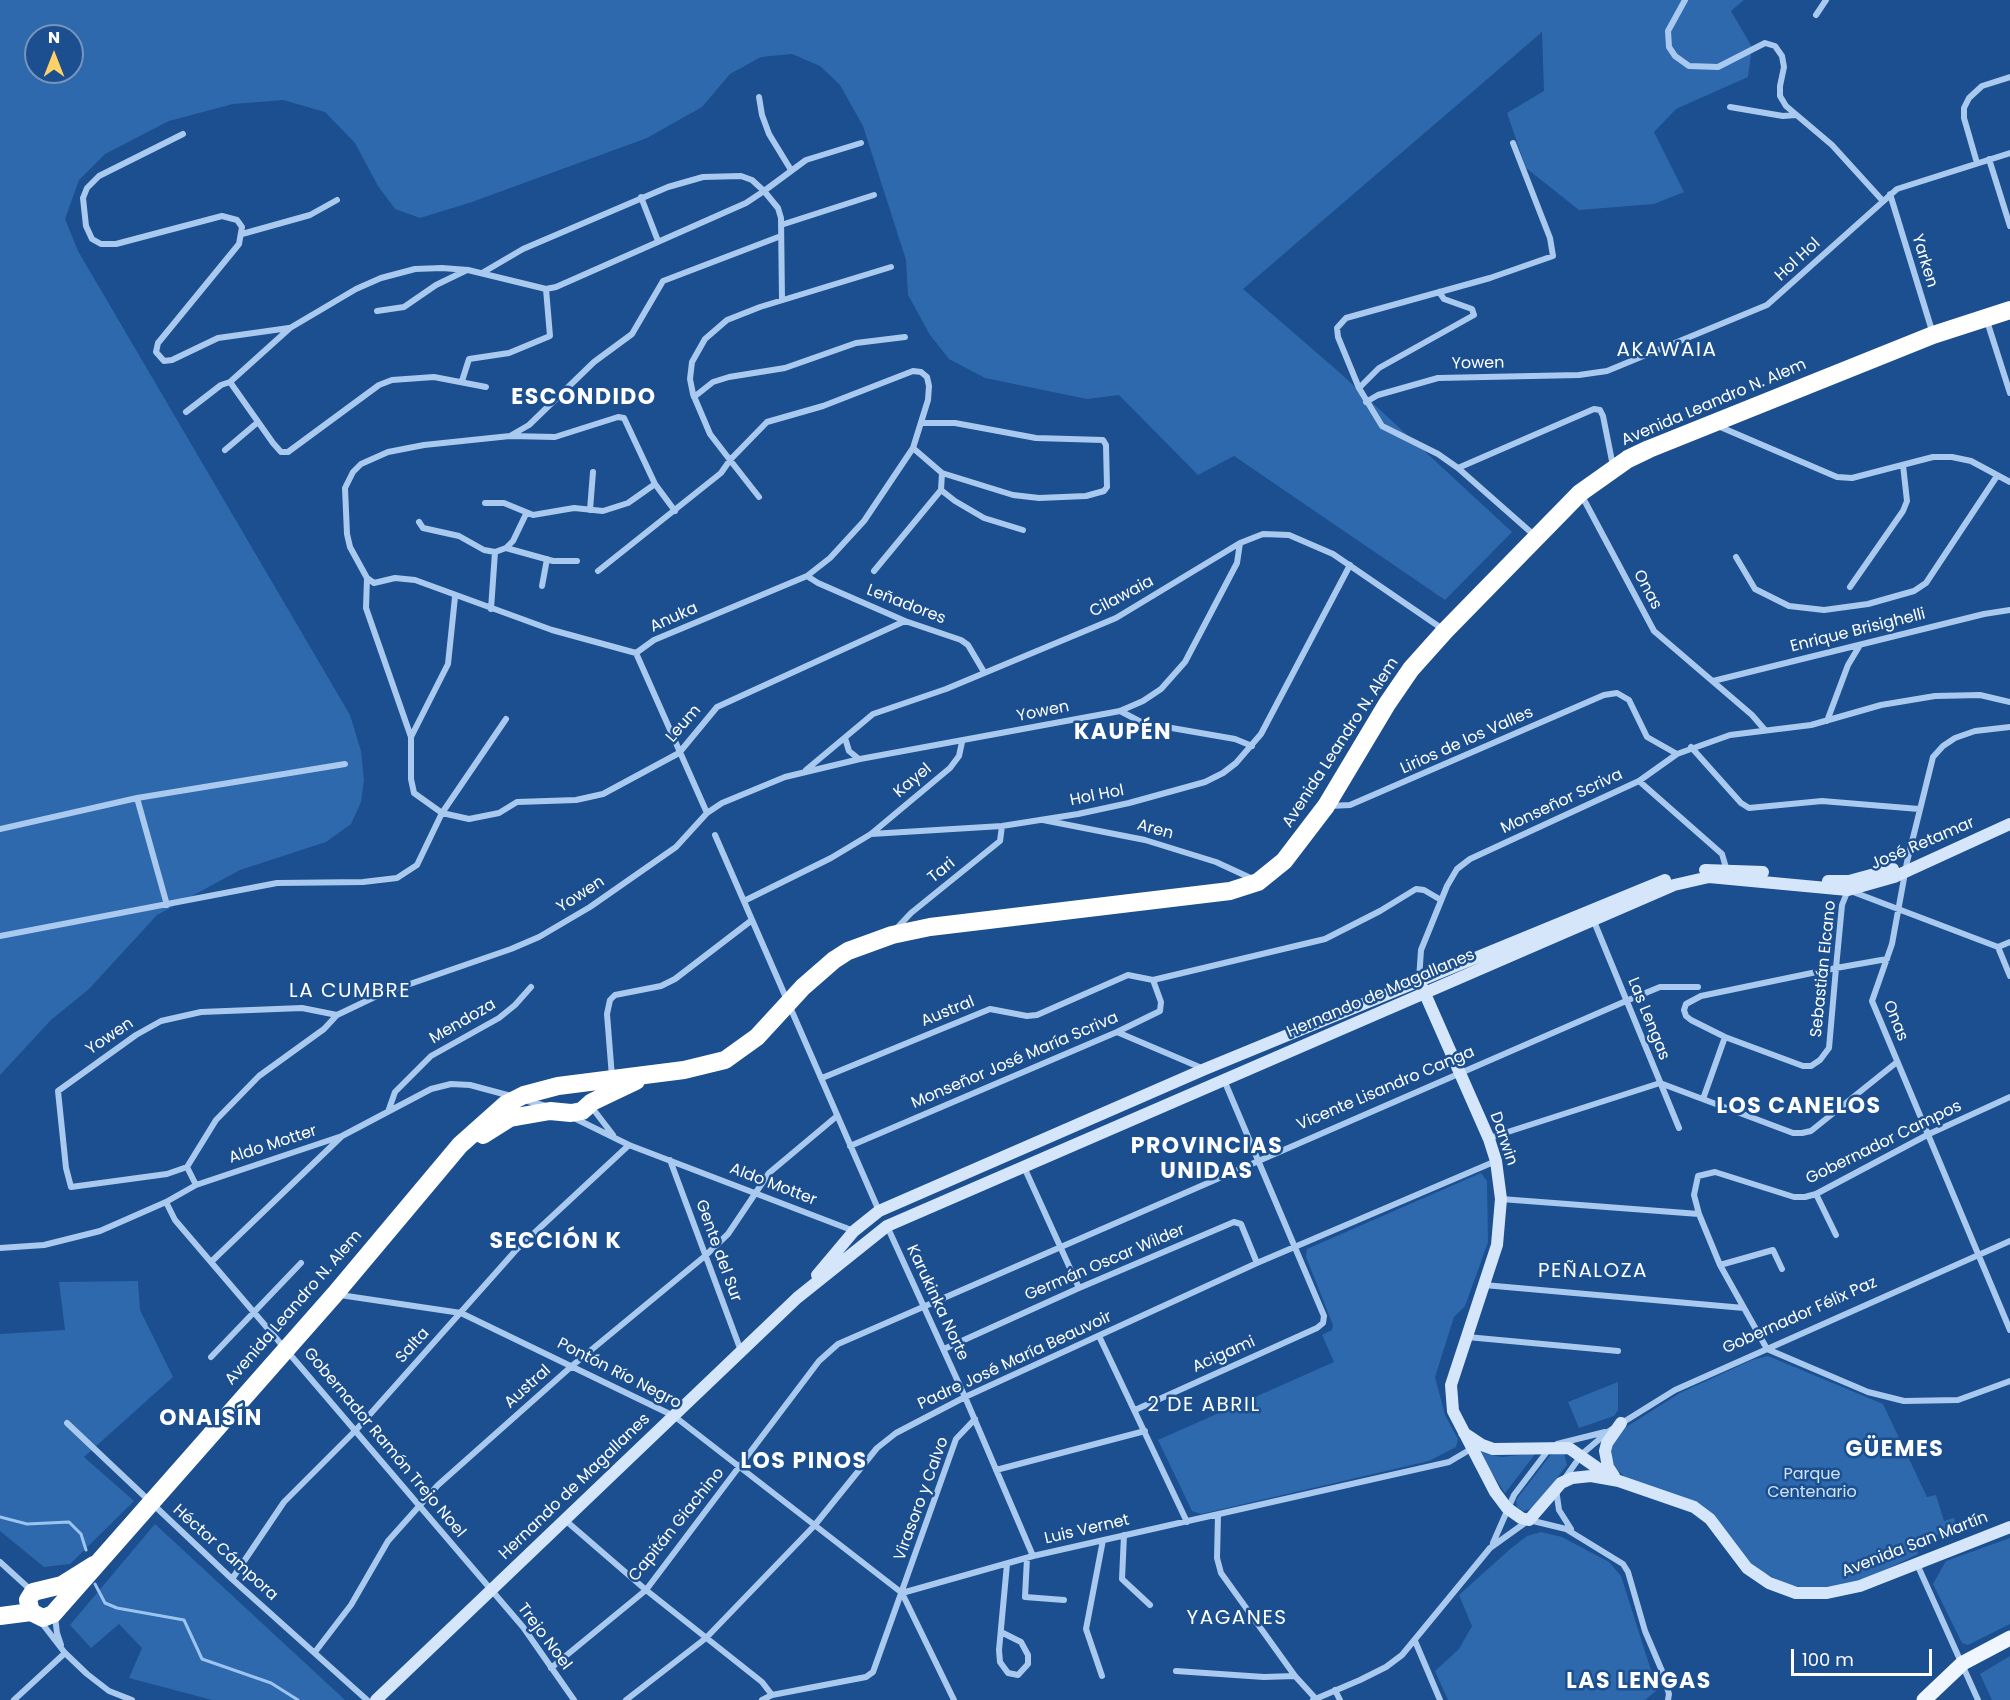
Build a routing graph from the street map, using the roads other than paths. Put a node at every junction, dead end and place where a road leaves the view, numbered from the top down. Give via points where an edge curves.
1 (1685, 0) edge
2 (1826, 0) edge
3 (1816, 15) dead end
4 (2010, 77) edge
5 (759, 98) dead end
6 (1730, 107) dead end
7 (1796, 115) junction
8 (183, 134) dead end
9 (861, 142) dead end
10 (1513, 143) dead end
11 (2010, 153) edge
12 (1989, 159) junction
13 (1977, 163) junction
14 (791, 170) junction
15 (764, 191) junction
16 (1890, 194) junction
17 (874, 195) dead end
18 (641, 197) junction
19 (337, 200) dead end
20 (1882, 200) junction
21 (781, 225) junction
22 (2010, 226) edge
23 (242, 234) junction
24 (782, 236) junction
25 (658, 241) junction
26 (891, 267) dead end
27 (468, 270) junction
28 (482, 273) junction
29 (546, 289) junction
30 (1439, 292) junction
31 (782, 300) junction
32 (2010, 310) edge
33 (376, 311) dead end
34 (1986, 318) junction
35 (290, 328) junction
36 (1933, 335) junction
37 (905, 337) dead end
38 (1594, 374) joint
39 (462, 381) junction
40 (230, 382) junction
41 (486, 387) dead end
42 (1359, 388) junction
43 (2010, 393) edge
44 (694, 397) junction
45 (1366, 402) junction
46 (186, 412) dead end
47 (258, 422) junction
48 (922, 423) junction
49 (1712, 423) junction
50 (510, 436) junction
51 (913, 448) junction
52 (225, 450) dead end
53 (730, 459) junction
54 (1904, 465) junction
55 (1458, 468) junction
56 (1614, 469) junction
57 (593, 472) dead end
58 (942, 473) junction
59 (1997, 476) junction
60 (2010, 482) edge
61 (655, 484) junction
62 (941, 490) junction
63 (1580, 493) junction
64 (759, 497) dead end
65 (485, 503) dead end
66 (590, 510) junction
67 (675, 511) junction
68 (526, 514) junction
69 (419, 522) dead end
70 (1023, 530) dead end
71 (1537, 537) junction
72 (1239, 543) junction
73 (506, 548) junction
74 (495, 552) junction
75 (1736, 557) dead end
76 (547, 560) junction
77 (577, 561) dead end
78 (1350, 565) junction
79 (598, 571) dead end
80 (874, 571) dead end
81 (807, 576) junction
82 (367, 578) junction
83 (542, 586) dead end
84 (1850, 587) dead end
85 (454, 597) junction
86 (491, 609) junction
87 (2010, 610) edge
88 (905, 621) junction
89 (1445, 631) junction
90 (1860, 645) junction
91 (636, 653) junction
92 (984, 672) junction
93 (1713, 681) junction
94 (2010, 702) edge
95 (1120, 711) junction
96 (506, 719) dead end
97 (1827, 721) junction
98 (2010, 727) edge
99 (1765, 730) junction
100 (411, 736) junction
101 (845, 738) junction
102 (962, 741) junction
103 (1252, 746) junction
104 (1691, 747) junction
105 (679, 753) junction
106 (1677, 754) junction
107 (860, 759) junction
108 (345, 764) dead end
109 (805, 771) junction
110 (1639, 781) junction
111 (137, 798) junction
112 (1326, 806) junction
113 (1919, 809) junction
114 (442, 813) junction
115 (707, 813) junction
116 (2010, 816) edge
117 (1041, 819) junction
118 (2010, 824) edge
119 (1002, 826) junction
120 (0, 829) edge
121 (871, 834) junction
122 (715, 835) dead end
123 (1906, 867) junction
124 (1727, 873) junction
125 (1258, 882) junction
126 (1848, 890) junction
127 (1441, 900) junction
128 (744, 901) junction
129 (166, 905) junction
130 (1899, 911) junction
131 (1593, 919) junction
132 (752, 920) junction
133 (892, 934) junction
134 (0, 936) edge
135 (2010, 942) edge
136 (1998, 947) junction
137 (1887, 959) junction
138 (1836, 968) junction
139 (2010, 976) edge
140 (1153, 980) junction
141 (1419, 980) junction
142 (531, 987) dead end
143 (1698, 987) dead end
144 (1424, 993) junction
145 (1626, 1001) junction
146 (789, 1004) junction
147 (337, 1015) junction
148 (1117, 1032) junction
149 (1725, 1037) junction
150 (1897, 1062) junction
151 (1205, 1069) junction
152 (1458, 1072) junction
153 (660, 1073) junction
154 (612, 1078) junction
155 (822, 1078) junction
156 (1224, 1080) junction
157 (1660, 1083) junction
158 (581, 1084) junction
159 (558, 1086) junction
160 (2010, 1097) edge
161 (517, 1098) junction
162 (1703, 1099) junction
163 (591, 1103) junction
164 (389, 1109) junction
165 (558, 1111) junction
166 (837, 1116) junction
167 (1679, 1128) dead end
168 (1929, 1134) junction
169 (342, 1136) junction
170 (615, 1138) junction
171 (1489, 1138) junction
172 (629, 1145) junction
173 (850, 1146) junction
174 (670, 1160) junction
175 (1257, 1160) junction
176 (1496, 1161) junction
177 (187, 1167) junction
178 (1024, 1167) junction
179 (427, 1183) junction
180 (196, 1185) junction
181 (755, 1192) junction
182 (1816, 1194) junction
183 (1501, 1199) junction
184 (166, 1202) junction
185 (879, 1211) junction
186 (1699, 1214) junction
187 (887, 1226) junction
188 (854, 1231) junction
189 (1836, 1235) dead end
190 (2010, 1241) edge
191 (1061, 1247) junction
192 (0, 1248) edge
193 (1294, 1248) junction
194 (1980, 1255) junction
195 (705, 1256) junction
196 (212, 1261) junction
197 (301, 1263) dead end
198 (1257, 1263) junction
199 (1720, 1265) junction
200 (1782, 1269) dead end
201 (1484, 1286) junction
202 (1079, 1287) junction
203 (335, 1294) junction
204 (797, 1299) junction
205 (924, 1307) junction
206 (1744, 1308) junction
207 (253, 1310) junction
208 (461, 1313) junction
209 (2010, 1330) edge
210 (1099, 1336) junction
211 (1466, 1337) junction
212 (286, 1349) junction
213 (944, 1349) junction
214 (1767, 1349) junction
215 (1618, 1351) dead end
216 (741, 1352) junction
217 (211, 1357) dead end
218 (573, 1365) junction
219 (2010, 1381) edge
220 (965, 1396) junction
221 (1135, 1410) junction
222 (674, 1416) junction
223 (975, 1419) junction
224 (67, 1423) dead end
225 (1621, 1423) junction
226 (356, 1430) junction
227 (1145, 1431) junction
228 (1461, 1431) junction
229 (1609, 1431) junction
230 (1552, 1446) junction
231 (1471, 1449) junction
232 (1582, 1455) junction
233 (741, 1468) junction
234 (996, 1470) junction
235 (1619, 1481) junction
236 (1559, 1486) junction
237 (150, 1503) junction
238 (419, 1505) junction
239 (1507, 1508) junction
240 (1218, 1515) junction
241 (565, 1520) junction
242 (1529, 1520) junction
243 (1187, 1522) junction
244 (814, 1526) junction
245 (2010, 1527) edge
246 (1573, 1532) junction
247 (1124, 1535) junction
248 (1102, 1540) junction
249 (1490, 1548) junction
250 (1030, 1557) junction
251 (0, 1562) edge
252 (1007, 1564) junction
253 (1917, 1564) junction
254 (232, 1579) junction
255 (646, 1590) junction
256 (490, 1591) junction
257 (902, 1593) junction
258 (1064, 1600) dead end
259 (42, 1604) junction
260 (1150, 1605) dead end
261 (0, 1610) edge
262 (0, 1616) edge
263 (1001, 1632) junction
264 (706, 1638) junction
265 (2010, 1638) edge
266 (1414, 1641) junction
267 (315, 1652) junction
268 (65, 1653) junction
269 (1963, 1663) junction
270 (551, 1668) junction
271 (1176, 1671) dead end
272 (1102, 1676) dead end
273 (1295, 1676) junction
274 (1335, 1690) junction
275 (1974, 1691) junction
276 (772, 1695) junction
277 (1314, 1699) edge
278 (14, 1700) edge
279 (132, 1700) edge
280 (367, 1700) edge
281 (376, 1700) edge
282 (574, 1700) edge
283 (626, 1700) edge
284 (762, 1700) edge
285 (954, 1700) edge
286 (1340, 1700) edge
287 (1440, 1700) edge
288 (1668, 1700) edge
289 (1924, 1700) edge
290 (1972, 1700) edge
291 (1978, 1700) edge

1 - 7 street via 1668,31 1669,47 1675,56 1689,66 1718,68 1770,43 1782,56 1780,96
2 - 3 street
4 - 13 street via 1982,86 1964,108
5 - 14 street via 769,134
6 - 7 street
7 - 20 street via 1833,145
8 - 23 street via 99,176 87,188 83,198 86,226 92,239 101,244 116,244 222,216 237,220
9 - 14 street via 806,160
10 - 30 street via 1550,238 1552,256
11 - 12 street, Hol Hol
12 - 13 street, Hol Hol
12 - 22 street
13 - 16 street, Hol Hol via 1906,185
14 - 15 street
15 - 18 street via 741,176 718,176
15 - 21 street via 778,208
15 - 25 street via 746,203
16 - 20 street, Hol Hol
16 - 36 street, Yarken
17 - 21 street
18 - 25 street
18 - 28 street via 523,249
19 - 23 street via 310,215
20 - 38 street, Hol Hol via 1767,305
21 - 24 street
23 - 35 street via 239,244 158,343 156,352 164,361 172,360 218,338
24 - 31 street
24 - 50 street via 663,281 632,334
25 - 29 street
26 - 31 street
27 - 28 street
27 - 33 street via 436,285 404,307
27 - 35 street via 415,269 381,278
28 - 29 street
29 - 39 street via 550,336 509,353 469,359
30 - 42 street via 1340,323 1338,337
30 - 42 street via 1444,299 1472,309 1474,315 1379,368
31 - 44 street via 727,320 705,339 690,371
32 - 34 highway, Avenida Leandro N. Alem
34 - 36 highway, Avenida Leandro N. Alem
34 - 43 street
35 - 40 street
36 - 49 highway, Avenida Leandro N. Alem
37 - 44 street via 856,343 785,368 729,377 713,382
38 - 45 street, Yowen via 1438,378
39 - 41 street
39 - 47 street via 410,377 379,385 288,452 281,452
40 - 46 street
40 - 47 street
42 - 45 street
44 - 53 street via 710,434
45 - 55 street via 1382,426
47 - 52 street
48 - 51 street, Anuka
48 - 53 street, Anuka via 929,386 927,377 913,371 822,406 767,422
48 - 58 street via 955,423 1036,438 1098,438 1106,445 1107,487 1086,496 1013,495
49 - 54 street via 1837,477 1852,478
49 - 56 highway, Avenida Leandro N. Alem via 1649,449
50 - 61 street via 555,437 624,418
50 - 82 street via 424,445 388,452 361,464 345,488 346,534
51 - 58 street
51 - 81 street, Anuka via 864,521 830,558
53 - 64 street
53 - 67 street via 721,472
54 - 59 street via 1952,457 1971,461
54 - 84 street via 1903,511
55 - 56 street via 1594,409 1600,410
55 - 71 street
56 - 63 highway, Avenida Leandro N. Alem
57 - 66 street
58 - 62 street
59 - 60 street
59 - 75 street via 1926,584 1914,591 1868,604 1824,610 1789,606 1755,588
61 - 66 street via 620,506
61 - 67 street
62 - 70 street via 984,518
62 - 80 street
63 - 71 highway, Avenida Leandro N. Alem
63 - 93 street, Onas via 1654,631
65 - 68 street via 504,503
66 - 68 street
67 - 79 street
68 - 73 street
69 - 74 street via 423,528 459,536
71 - 89 highway, Avenida Leandro N. Alem
72 - 78 street, Cilawaia via 1263,534 1289,535
72 - 92 street, Cilawaia via 1116,618
72 - 95 street, Yowen via 1237,563 1185,662 1161,689
73 - 74 street
73 - 76 street
74 - 86 street
76 - 77 street
76 - 83 street
78 - 89 street, Cilawaia
78 - 103 street, Hol Hol
81 - 88 street, Leñadores
81 - 91 street, Anuka via 654,640
82 - 85 street, Anuka via 374,583 395,578 415,580
82 - 100 street via 366,608
85 - 86 street, Anuka
85 - 100 street via 448,664
86 - 91 street, Anuka
87 - 90 street, Enrique Brisighelli
88 - 92 street, Leñadores via 961,640
88 - 105 street, Leum via 717,707
89 - 112 highway, Avenida Leandro N. Alem via 1398,687
90 - 93 street, Enrique Brisighelli
90 - 97 street via 1848,665
91 - 105 street
92 - 101 street, Cilawaia via 873,714
93 - 99 street, Onas
94 - 97 street, Monseñor Scriva via 1980,695 1935,696 1881,705
95 - 102 street, Yowen
95 - 103 street via 1143,723
96 - 114 street
97 - 99 street, Monseñor Scriva
98 - 113 street, Onas via 1975,731 1943,746 1933,757
99 - 104 street, Monseñor Scriva
100 - 114 street via 414,793
101 - 107 street via 849,751
101 - 109 street, Cilawaia
102 - 107 street, Yowen
102 - 121 street, Kayel via 959,756 950,768
103 - 117 street, Hol Hol via 1236,763 1205,782 1129,803
104 - 106 street, Monseñor Scriva
104 - 113 street via 1749,808 1822,801
105 - 114 street, Leum via 603,794 576,800 517,802 484,818
105 - 115 street
106 - 110 street, Monseñor Scriva
106 - 112 street, Lirios de los Valles via 1647,736 1629,700 1617,693 1350,805
107 - 109 street, Yowen
108 - 111 street
109 - 115 street, Yowen via 722,803
110 - 124 street via 1722,854
110 - 127 street, Monseñor Scriva via 1470,859 1452,875
111 - 120 street
111 - 129 street
112 - 125 highway, Avenida Leandro N. Alem via 1284,861
113 - 123 street, Onas
114 - 129 street via 417,865 397,878 277,883
115 - 147 street, Yowen via 676,847 590,907 538,937 381,994
116 - 123 main road, José Retamar
117 - 119 street, Hol Hol
117 - 125 street, Aren via 1145,840 1216,862
118 - 123 main road, José Retamar
119 - 121 street, Hol Hol
119 - 133 street, Tari via 1000,841 911,913
121 - 128 street, Hol Hol
122 - 128 street
123 - 124 main road, Hernando de Magallanes via 1849,881
123 - 126 main road, José Retamar via 1884,881
123 - 130 street, Onas
124 - 126 main road, Hernando de Magallanes
124 - 131 main road, Hernando de Magallanes via 1674,885
124 - 141 main road, Hernando de Magallanes via 1692,872 1648,885
125 - 133 highway, Avenida Leandro N. Alem via 1219,892
126 - 130 street, Hernando de Magallanes
126 - 138 street, Sebastián Elcano via 1842,905
127 - 140 street via 1416,889 1325,939
127 - 141 street, Darwin via 1421,950
128 - 132 street
129 - 134 street
130 - 136 street, Hernando de Magallanes
130 - 137 street, Onas
131 - 144 main road, Hernando de Magallanes
131 - 145 street, Las Lengas
132 - 146 street
132 - 154 street via 675,979 661,986 615,995 610,1000 607,1014
133 - 146 highway, Avenida Leandro N. Alem via 834,960
135 - 136 street
136 - 139 street
137 - 138 street
137 - 150 street, Onas via 1872,1001
138 - 149 street, Sebastián Elcano via 1829,1048 1811,1066
138 - 149 street via 1701,996 1686,1004 1686,1016
140 - 148 street, Monseñor José María Scriva via 1160,1011
140 - 155 street, Austral via 1128,975 1028,1017 990,1009
141 - 144 main road, Darwin
141 - 151 main road, Hernando de Magallanes
142 - 164 street, Mendoza via 499,1018 431,1056 395,1092
143 - 145 street, Vicente Lisandro Canga via 1660,987
144 - 152 main road, Darwin
144 - 156 main road, Hernando de Magallanes
145 - 152 street, Vicente Lisandro Canga
145 - 157 street, Las Lengas
146 - 153 highway, Avenida Leandro N. Alem via 757,1037 724,1060
146 - 155 street
147 - 177 street via 324,1029 259,1076 231,1104 199,1143
147 - 177 street, Yowen via 302,1008 179,1016 136,1035 58,1091 71,1187 167,1174
148 - 151 street
148 - 173 street, Monseñor José María Scriva
149 - 162 street
150 - 162 street via 1811,1131 1802,1133
150 - 168 street, Onas
151 - 185 main road, Hernando de Magallanes
152 - 171 main road, Darwin
152 - 175 street, Vicente Lisandro Canga
153 - 154 highway, Avenida Leandro N. Alem
153 - 163 highway, Avenida Leandro N. Alem
154 - 158 highway, Avenida Leandro N. Alem
155 - 166 street
156 - 175 street
156 - 178 main road, Hernando de Magallanes
157 - 162 street
157 - 167 street, Las Lengas
157 - 171 street
158 - 159 highway, Avenida Leandro N. Alem
158 - 163 highway via 590,1091
159 - 161 highway, Avenida Leandro N. Alem
159 - 165 highway via 551,1093
160 - 168 street, Gobernador Campos
161 - 164 street, Aldo Motter via 451,1084
161 - 165 street, Aldo Motter
161 - 179 highway, Avenida Leandro N. Alem via 478,1126
163 - 165 highway, Avenida Leandro N. Alem via 582,1111
163 - 170 street, Aldo Motter
164 - 169 street, Aldo Motter
165 - 170 street, Aldo Motter
165 - 179 highway, Avenida Leandro N. Alem via 510,1118
166 - 173 street
166 - 181 street, Austral via 769,1173
168 - 182 street, Gobernador Campos
168 - 194 street, Onas
169 - 180 street, Aldo Motter
169 - 196 street
170 - 172 street, Aldo Motter
171 - 176 main road, Darwin
172 - 174 street, Aldo Motter
172 - 208 street, Salta via 517,1249
173 - 185 street
174 - 181 street, Aldo Motter
174 - 195 street, Gente del Sur
175 - 191 street, Vicente Lisandro Canga
175 - 193 street
176 - 183 main road, Darwin
176 - 193 street, Padre José María Beauvoir
177 - 180 street
178 - 187 main road, Hernando de Magallanes
178 - 191 street
179 - 203 highway, Avenida Leandro N. Alem
180 - 184 street, Aldo Motter
181 - 188 street, Aldo Motter
181 - 195 street, Austral via 728,1234
182 - 186 street, Gobernador Campos via 1794,1197 1715,1172 1698,1176 1694,1195
182 - 189 street
183 - 186 street
183 - 201 main road, Darwin via 1497,1245
184 - 192 street, Aldo Motter via 79,1238
184 - 196 street, Gobernador Ramón Trejo Noel via 175,1220
185 - 188 main road, Hernando de Magallanes
186 - 199 street
187 - 204 main road, Hernando de Magallanes
187 - 205 street, Karukinka Norte
188 - 204 main road, Hernando de Magallanes
190 - 194 street, Gobernador Félix Paz
191 - 202 street
191 - 205 street, Vicente Lisandro Canga
193 - 198 street, Padre José María Beauvoir
193 - 221 street, Acigami via 1324,1316 1323,1323
194 - 209 street, Onas
194 - 214 street, Gobernador Félix Paz
195 - 216 street, Gente del Sur
195 - 218 street, Austral
196 - 207 street, Gobernador Ramón Trejo Noel
197 - 207 street
198 - 202 street, Germán Oscar Wilder via 1240,1224 1234,1222
198 - 210 street, Padre José María Beauvoir
199 - 200 street via 1773,1250
199 - 206 street
201 - 206 street
201 - 211 main road, Darwin
202 - 213 street, Germán Oscar Wilder
203 - 208 street, Pontón Río Negro
203 - 212 highway, Avenida Leandro N. Alem
204 - 216 main road, Hernando de Magallanes
205 - 213 street, Karukinka Norte
205 - 233 street, Capitán Giachino via 828,1352
206 - 214 street
207 - 212 street, Gobernador Ramón Trejo Noel
207 - 217 street
208 - 218 street, Pontón Río Negro
208 - 226 street, Salta
210 - 220 street, Padre José María Beauvoir
210 - 221 street
211 - 215 street
211 - 228 main road, Darwin via 1450,1394
212 - 226 street, Gobernador Ramón Trejo Noel
212 - 237 highway, Avenida Leandro N. Alem
213 - 220 street, Karukinka Norte
214 - 219 street via 1868,1392 1904,1401 1958,1400
214 - 225 street, Gobernador Félix Paz via 1676,1390
216 - 222 main road, Hernando de Magallanes
218 - 222 street, Pontón Río Negro
218 - 238 street, Austral
220 - 223 street, Karukinka Norte
220 - 244 street, Padre José María Beauvoir via 885,1440
221 - 227 street
222 - 233 street, Pontón Río Negro
222 - 241 main road, Hernando de Magallanes
223 - 234 street, Karukinka Norte
223 - 257 street, Virasoro y Calvo via 956,1439
224 - 237 street, Héctor Cámpora
225 - 229 street, Gobernador Félix Paz
225 - 235 main road via 1605,1451 1608,1467
226 - 238 street, Gobernador Ramón Trejo Noel
226 - 254 street, Salta via 273,1516
227 - 234 street
227 - 243 street
228 - 230 main road via 1493,1449
228 - 231 main road, Darwin
229 - 230 street, Gobernador Félix Paz
229 - 232 street, Gobernador Félix Paz
230 - 232 main road
230 - 239 street, Gobernador Félix Paz
231 - 239 main road, Darwin
231 - 240 street, Luis Vernet via 1449,1462
232 - 235 main road, Avenida San Martín
232 - 236 street, Gobernador Félix Paz
233 - 244 street, Pontón Río Negro
233 - 255 street, Capitán Giachino
234 - 250 street, Karukinka Norte
235 - 236 main road, Avenida San Martín via 1581,1476
235 - 253 main road, Avenida San Martín via 1703,1512 1747,1568 1782,1589 1811,1594 1844,1590
236 - 242 main road, Gobernador Félix Paz
236 - 246 street via 1559,1510
237 - 254 street, Héctor Cámpora
237 - 259 highway, Avenida Leandro N. Alem via 94,1565
238 - 256 street, Gobernador Ramón Trejo Noel
238 - 267 street, Austral via 388,1541 351,1605
239 - 242 main road, Darwin
239 - 249 street, Gobernador Félix Paz
240 - 243 street, Luis Vernet
240 - 273 street via 1217,1558 1221,1573
241 - 255 street
241 - 256 main road, Hernando de Magallanes
242 - 246 street
242 - 249 street, Gobernador Félix Paz
243 - 247 street, Luis Vernet
244 - 257 street, Pontón Río Negro
244 - 264 street, Padre José María Beauvoir
245 - 253 main road, Avenida San Martín
246 - 288 street via 1618,1561 1628,1572 1645,1631 1670,1694
247 - 248 street, Luis Vernet
247 - 260 street via 1122,1579
248 - 250 street, Luis Vernet
248 - 272 street via 1086,1629
249 - 266 street, Gobernador Félix Paz
250 - 252 street, Luis Vernet
250 - 258 street via 1025,1597
251 - 259 street
252 - 257 street, Luis Vernet
252 - 263 street
253 - 269 street
254 - 267 street, Héctor Cámpora
255 - 264 street
255 - 270 street, Capitán Giachino
256 - 270 street, Trejo Noel
256 - 281 main road, Hernando de Magallanes
257 - 276 street via 873,1672 866,1677
257 - 285 street, Pontón Río Negro
259 - 261 highway, Avenida Leandro N. Alem
259 - 262 highway
259 - 268 street
259 - 268 street
263 - 263 street via 1000,1662 1008,1673 1018,1675 1028,1664 1028,1655 1021,1642
264 - 276 street via 762,1682
264 - 283 street, Padre José María Beauvoir
265 - 269 main road
266 - 274 street, Gobernador Félix Paz via 1386,1667
266 - 287 street
267 - 280 street, Héctor Cámpora
268 - 278 street
268 - 279 street via 98,1683
269 - 275 street
269 - 289 main road
270 - 282 street, Trejo Noel
271 - 273 street
273 - 277 street
274 - 277 street, Gobernador Félix Paz
274 - 286 street
275 - 290 street
275 - 291 street
276 - 284 street

